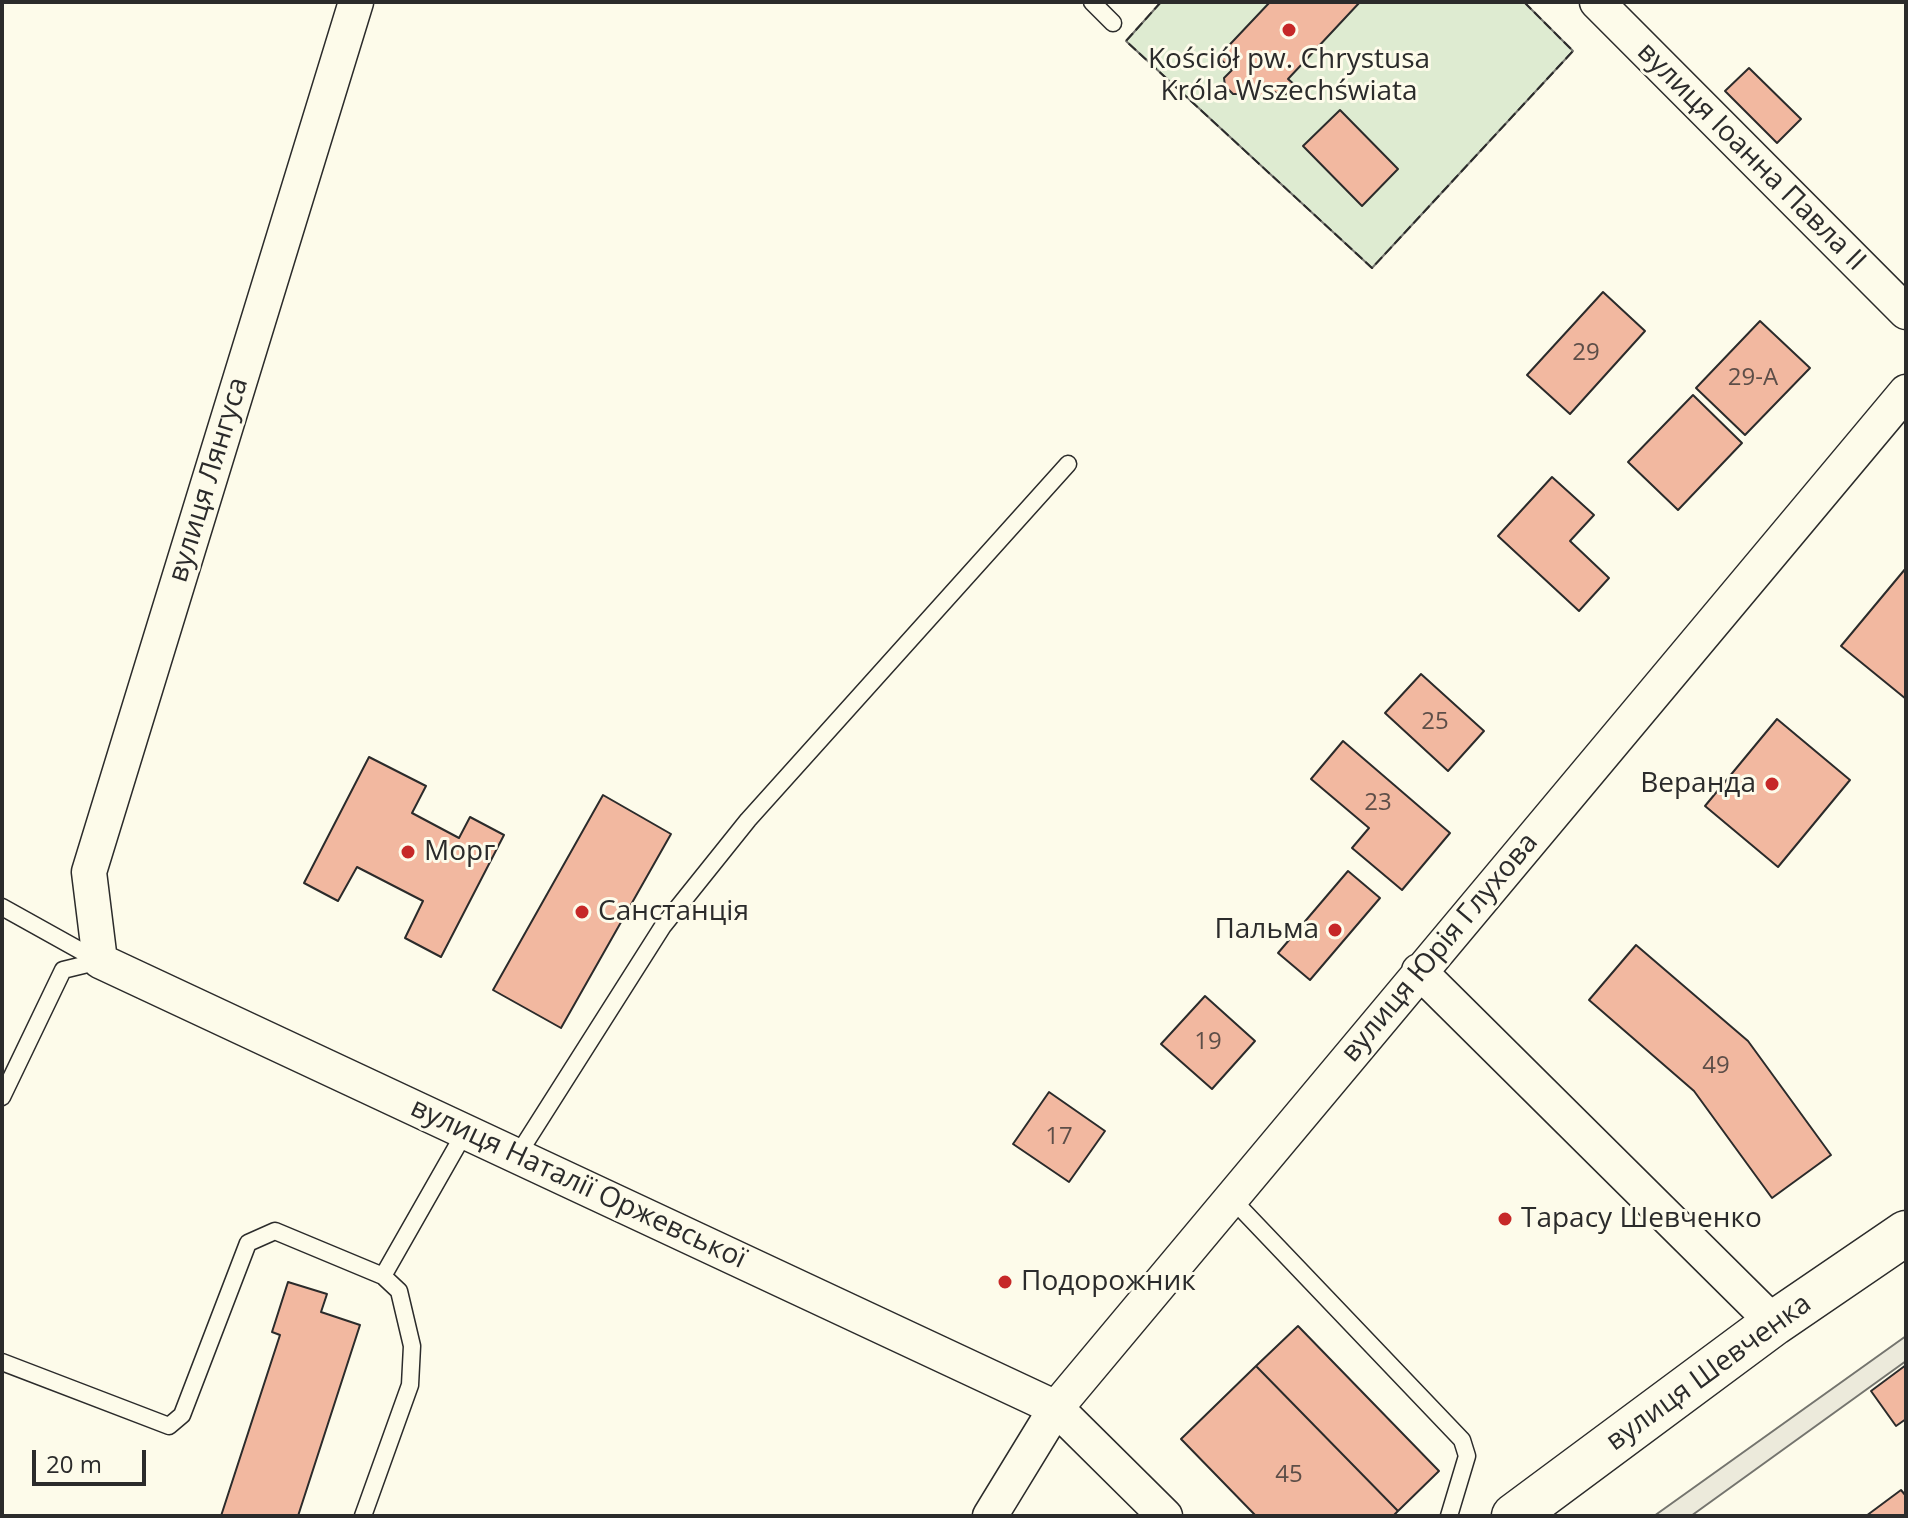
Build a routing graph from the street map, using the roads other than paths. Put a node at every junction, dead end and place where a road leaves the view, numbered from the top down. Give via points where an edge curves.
1 (356, 2) edge
2 (1092, 2) edge
3 (1597, 2) edge
4 (1113, 23) dead end
5 (1906, 312) edge
6 (1906, 392) edge
7 (1068, 464) dead end
8 (2, 907) edge
9 (100, 961) junction
10 (1419, 971) junction
11 (2, 1097) edge
12 (465, 1132) junction
13 (517, 1156) junction
14 (1232, 1199) junction
15 (1906, 1233) edge
16 (383, 1276) junction
17 (1774, 1323) junction
18 (2, 1362) edge
19 (1056, 1408) junction
20 (363, 1516) edge
21 (990, 1516) edge
22 (1165, 1516) edge
23 (1449, 1516) edge
24 (1514, 1516) edge

1 - 9 street, вулиця Лянгуса via 89,872
2 - 4 lane
3 - 5 street, вулиця Іоанна Павла II
6 - 10 street, вулиця Юрія Глухова
7 - 13 lane via 748,820 663,926
8 - 9 lane
9 - 11 lane via 63,970
9 - 12 street, вулиця Наталії Оржевської
10 - 14 street, вулиця Юрія Глухова
10 - 17 street
12 - 13 street, вулиця Наталії Оржевської
12 - 16 lane
13 - 19 street, вулиця Наталії Оржевської
14 - 19 street, вулиця Юрія Глухова
14 - 23 lane via 1462,1440 1467,1456
15 - 17 main road, вулиця Шевченка
16 - 18 lane via 275,1231 248,1243 182,1415 169,1426
16 - 20 lane via 399,1291 403,1305 412,1346 410,1385
17 - 24 main road, вулиця Шевченка
19 - 21 street, вулиця Юрія Глухова
19 - 22 street, вулиця Наталії Оржевської

